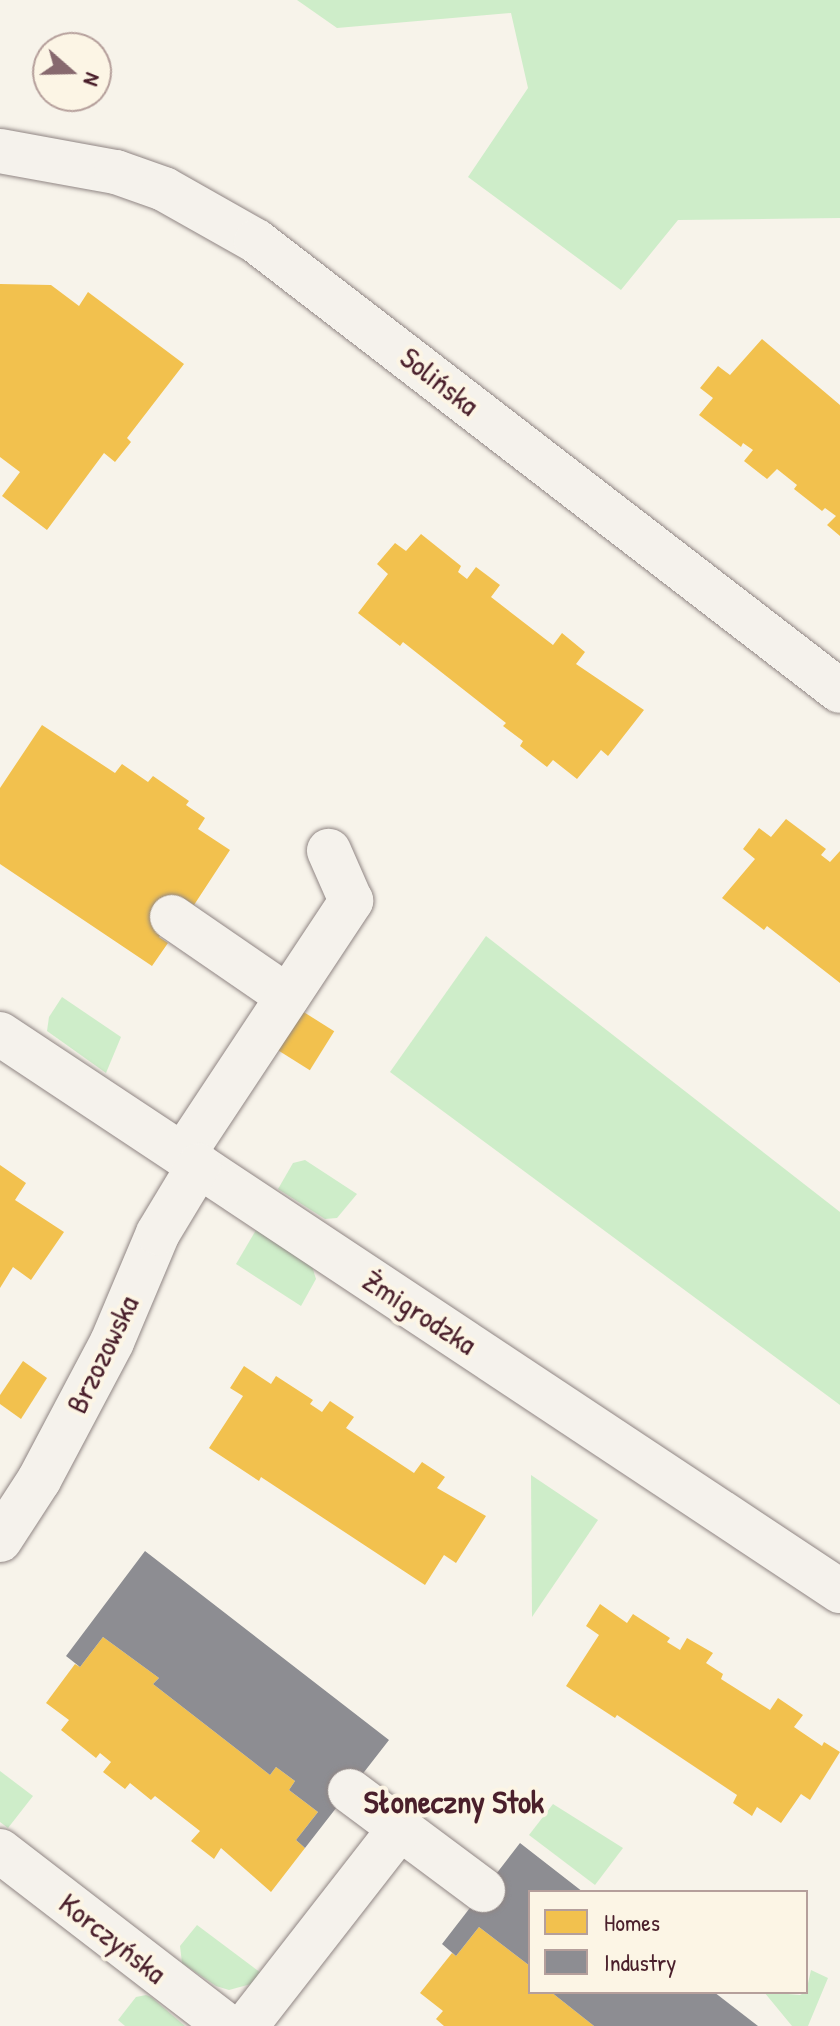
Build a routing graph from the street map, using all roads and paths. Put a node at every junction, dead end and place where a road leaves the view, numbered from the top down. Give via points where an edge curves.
1 (0, 151) edge
2 (840, 691) edge
3 (329, 851) dead end
4 (172, 917) dead end
5 (287, 996) junction
6 (0, 1034) edge
7 (191, 1160) junction
8 (0, 1540) edge
9 (840, 1591) edge
10 (350, 1791) dead end
11 (400, 1828) junction
12 (0, 1851) edge
13 (483, 1890) dead end
14 (227, 2026) edge
15 (246, 2026) edge

1 - 2 street, Solińska via 116,172 164,189 256,241
3 - 5 street, Brzozowska via 351,901
4 - 5 street
5 - 7 street, Brzozowska
6 - 7 street, Żmigrodzka
7 - 8 street, Brzozowska via 112,1342 39,1480
7 - 9 street, Żmigrodzka
10 - 11 street
11 - 13 street
11 - 15 street
12 - 14 street, Korczyńska

